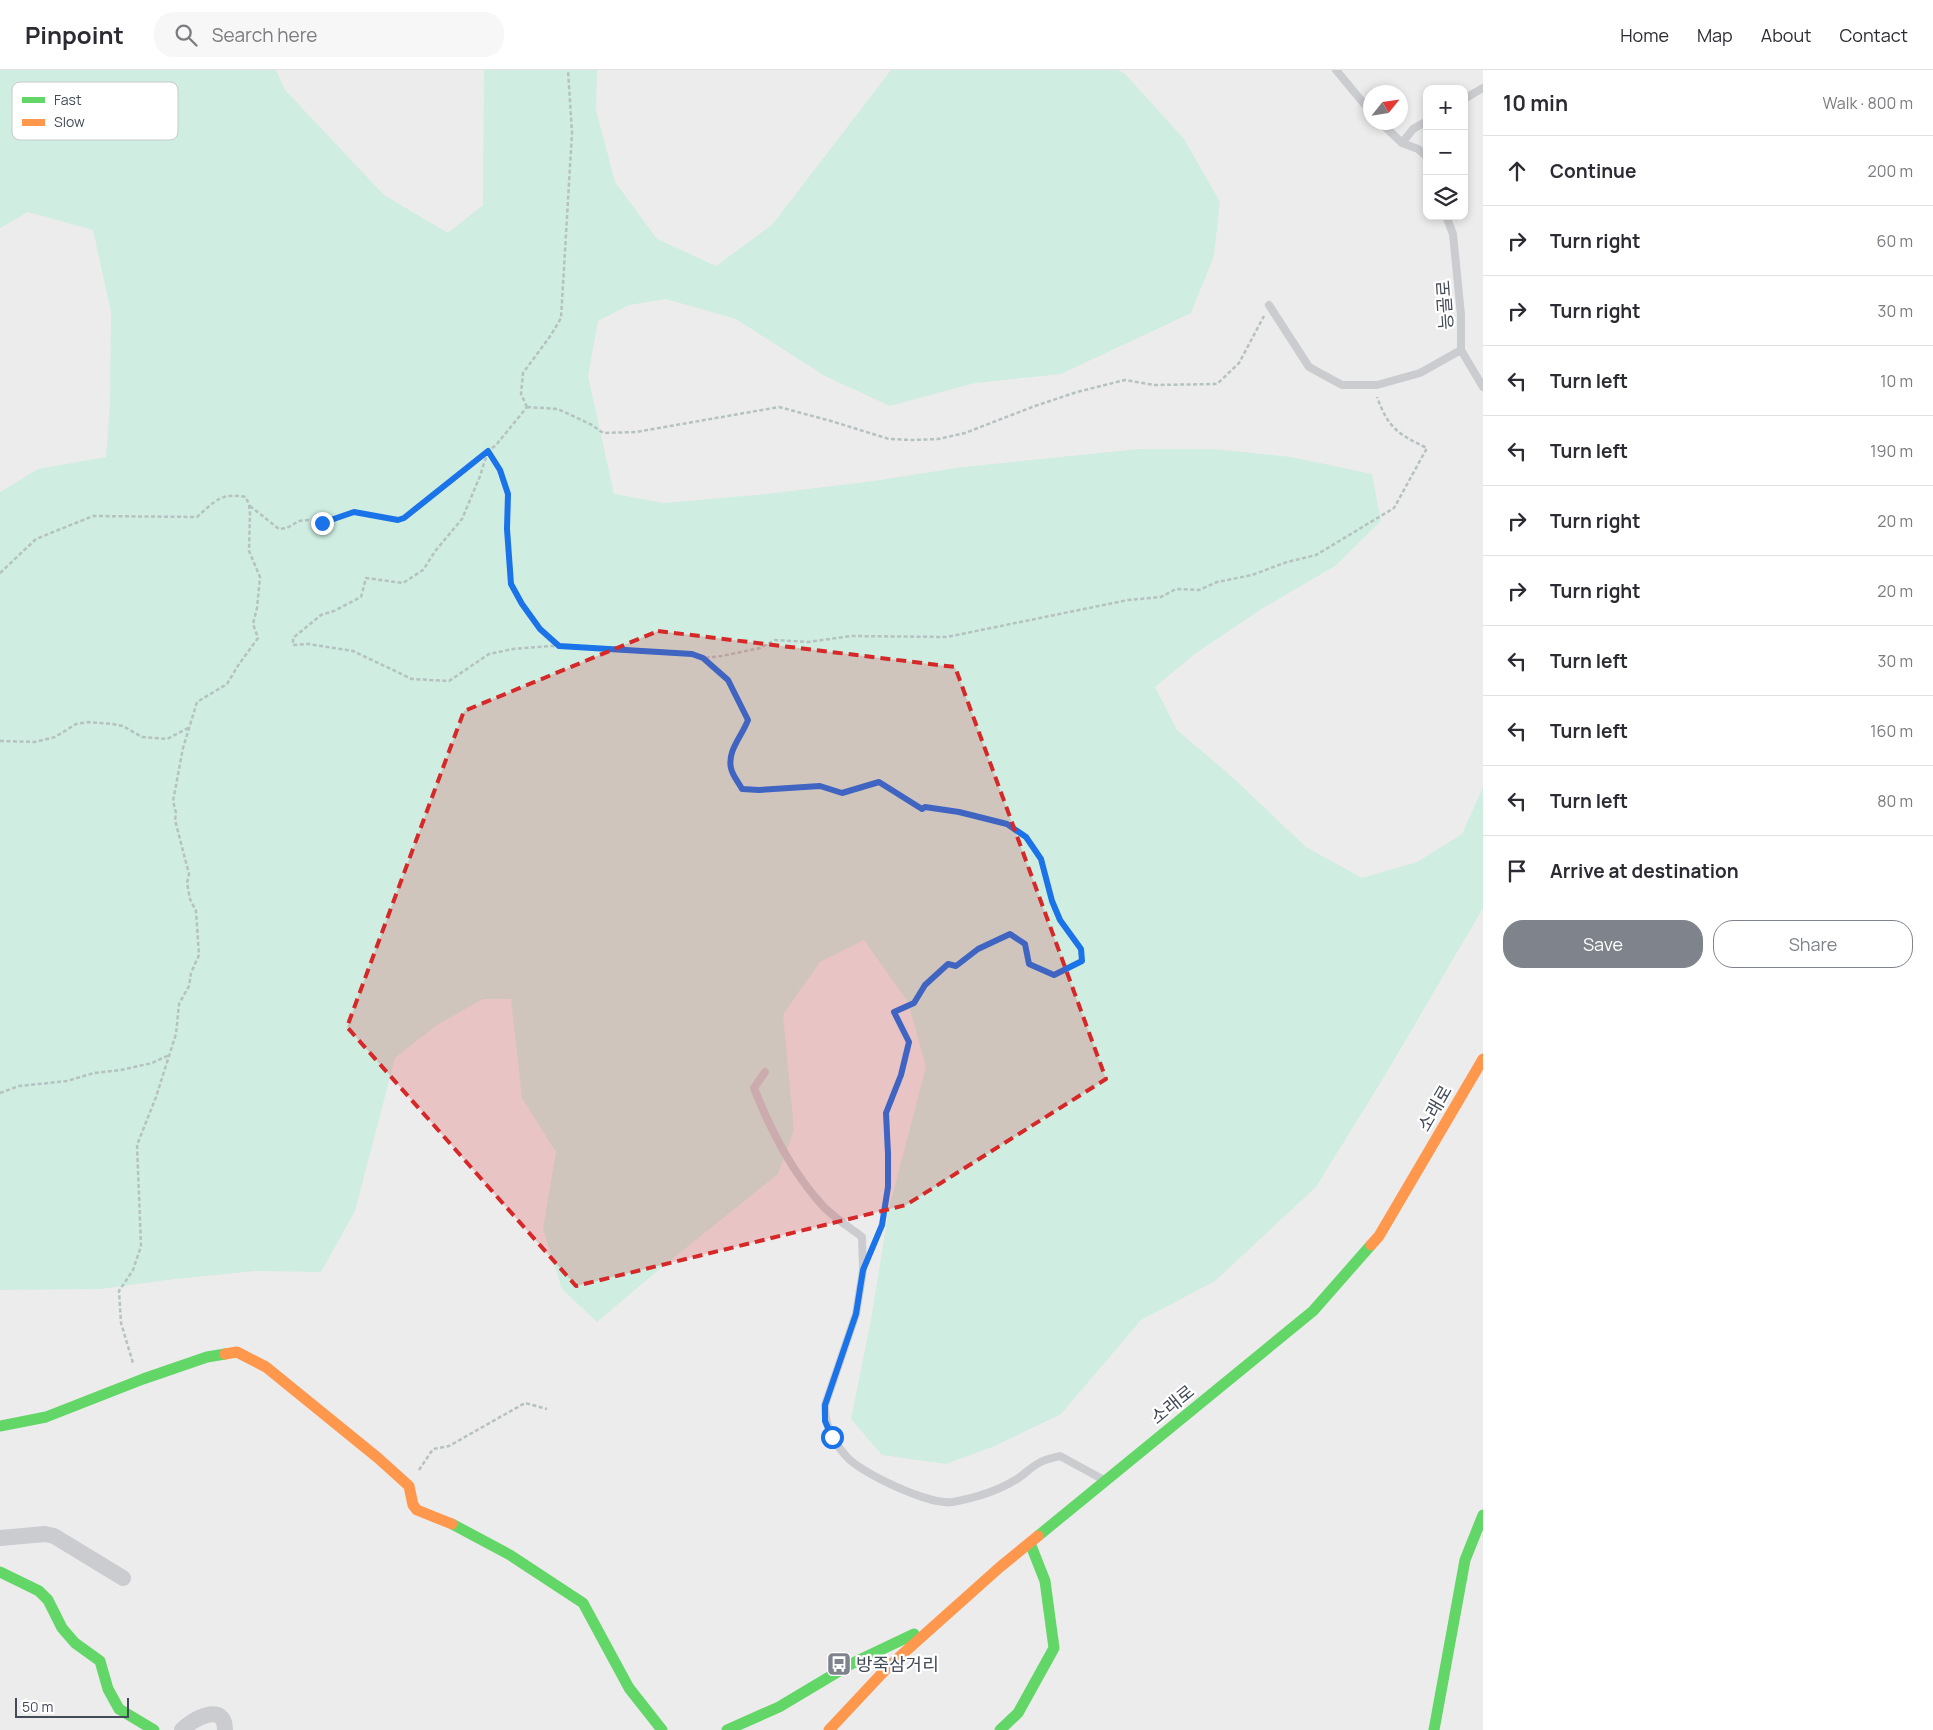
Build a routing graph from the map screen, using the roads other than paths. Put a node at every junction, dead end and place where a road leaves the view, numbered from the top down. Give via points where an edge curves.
1 (1336, 70) edge
2 (1483, 88) edge
3 (1468, 97) edge
4 (1363, 103) edge
5 (1423, 123) edge
6 (1388, 130) edge
7 (1402, 143) junction
8 (1423, 154) edge
9 (1448, 220) edge
10 (1269, 305) road end
11 (1461, 350) junction
12 (1483, 387) edge
13 (1483, 1059) edge
14 (765, 1072) dead end
15 (0, 1426) edge
16 (1106, 1481) junction
17 (1483, 1515) edge
18 (0, 1538) edge
19 (1030, 1543) junction
20 (0, 1572) edge
21 (123, 1578) dead end
22 (938, 1623) junction
23 (154, 1730) edge
24 (182, 1730) edge
25 (225, 1730) edge
26 (662, 1730) edge
27 (727, 1730) edge
28 (830, 1730) edge
29 (1000, 1730) edge
30 (1434, 1730) edge

1 - 4 lane
2 - 3 lane
5 - 7 lane via 1413,129
6 - 7 lane
7 - 8 lane
9 - 11 lane, 능골로 via 1453,234
10 - 11 lane via 1309,367 1342,385 1376,385 1420,373
11 - 12 lane, 능골로
13 - 16 street, 소래로 via 1379,1236 1313,1311
14 - 16 lane via 754,1088 764,1114 792,1164 823,1206 862,1237 863,1270 856,1314 825,1405 825,1421 847,1458 878,1478 919,1497 950,1503 990,1492 1017,1479 1040,1462 1060,1456
15 - 26 street via 46,1417 207,1357 237,1352 266,1367 378,1458 409,1486 417,1510 510,1555 583,1602 630,1688
16 - 19 street, 소래로
17 - 30 street via 1465,1560
18 - 21 street via 54,1536
19 - 22 street, 소래로
19 - 29 street via 1044,1581 1054,1648 1018,1713
20 - 23 street via 39,1591 48,1600 62,1628 75,1643 100,1660 108,1689 119,1709
22 - 27 street via 850,1664 779,1707
22 - 28 street, 소래로 via 888,1667
24 - 25 street via 190,1722 210,1714 219,1715

